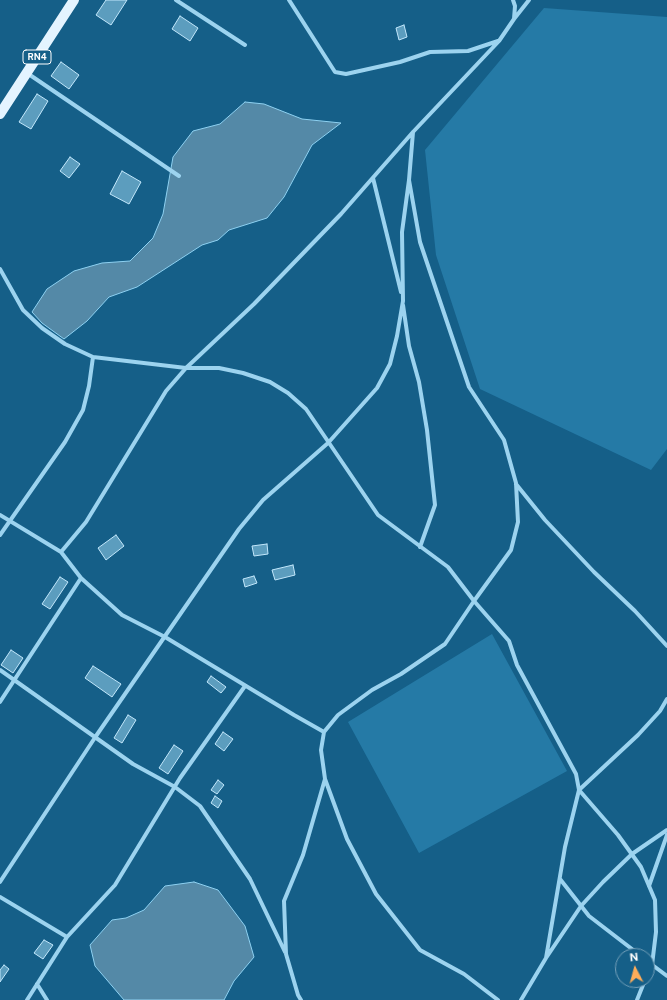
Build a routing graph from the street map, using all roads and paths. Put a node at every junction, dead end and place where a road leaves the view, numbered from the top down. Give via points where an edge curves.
1 (74, 0) edge
2 (176, 0) edge
3 (289, 0) edge
4 (513, 0) edge
5 (528, 0) edge
6 (514, 19) junction
7 (499, 41) junction
8 (245, 45) dead end
9 (27, 73) junction
10 (0, 114) edge
11 (413, 132) junction
12 (180, 176) dead end
13 (373, 178) junction
14 (409, 180) junction
15 (0, 269) edge
16 (403, 301) junction
17 (93, 357) junction
18 (186, 368) junction
19 (328, 443) junction
20 (516, 483) junction
21 (0, 515) edge
22 (9, 521) junction
23 (0, 535) edge
24 (420, 547) junction
25 (61, 552) junction
26 (81, 578) junction
27 (474, 601) junction
28 (165, 637) junction
29 (667, 646) edge
30 (0, 670) edge
31 (15, 680) junction
32 (245, 686) junction
33 (667, 699) edge
34 (0, 702) edge
35 (324, 732) junction
36 (96, 736) junction
37 (325, 779) junction
38 (175, 786) junction
39 (579, 790) junction
40 (667, 830) edge
41 (667, 835) edge
42 (632, 854) junction
43 (560, 879) junction
44 (0, 882) edge
45 (649, 886) junction
46 (0, 897) edge
47 (581, 906) junction
48 (68, 937) junction
49 (631, 948) edge
50 (654, 948) edge
51 (286, 954) junction
52 (546, 958) junction
53 (655, 967) edge
54 (667, 976) edge
55 (37, 984) junction
56 (642, 988) edge
57 (27, 1000) edge
58 (47, 1000) edge
59 (301, 1000) edge
60 (498, 1000) edge
61 (521, 1000) edge
62 (637, 1000) edge

1 - 9 main road, RN4
2 - 8 street
3 - 7 street via 335,72 340,73 346,74 400,62 430,52 468,51
4 - 6 street
5 - 6 street
6 - 7 street
7 - 11 street
9 - 10 main road, RN4
9 - 12 street
11 - 13 street
11 - 14 street
13 - 16 street
13 - 18 street via 254,304
14 - 16 street via 402,232
14 - 20 street via 420,242 469,387 504,440
15 - 17 street via 23,310 42,328 65,344
16 - 19 street via 390,364 377,388
16 - 24 street via 409,346 419,382 427,430 435,505
17 - 18 street
17 - 22 street via 83,410 65,442
18 - 19 street via 219,368 270,382 306,409
18 - 25 street via 166,391 86,522
19 - 24 street via 378,515
19 - 28 street via 263,500 239,529
20 - 27 street via 518,522 511,550
20 - 29 street via 544,520
21 - 22 street
22 - 23 street
22 - 25 street
24 - 27 street via 448,567
25 - 26 street
26 - 28 street via 122,615
26 - 31 street
27 - 35 street via 445,644 372,690 338,715
27 - 39 street via 509,641 517,665 576,774
28 - 32 street
28 - 36 street
30 - 31 street
31 - 34 street
31 - 36 street
32 - 35 street
32 - 38 street
33 - 39 street via 660,711 638,735
35 - 37 street via 322,750
36 - 38 street via 133,764
36 - 44 street
37 - 51 street via 303,856 284,900
37 - 60 street via 347,839 376,894 420,950 464,974
38 - 48 street via 115,885
38 - 51 street via 200,806 250,879
39 - 42 street
39 - 43 street
40 - 42 street
41 - 45 street
42 - 45 street
42 - 47 street
43 - 47 street
43 - 52 street
45 - 50 street via 655,900
46 - 48 street
47 - 49 street via 589,916
47 - 52 street
48 - 55 street
51 - 59 street
52 - 61 street
53 - 54 street
55 - 57 street
55 - 58 street
56 - 62 street

